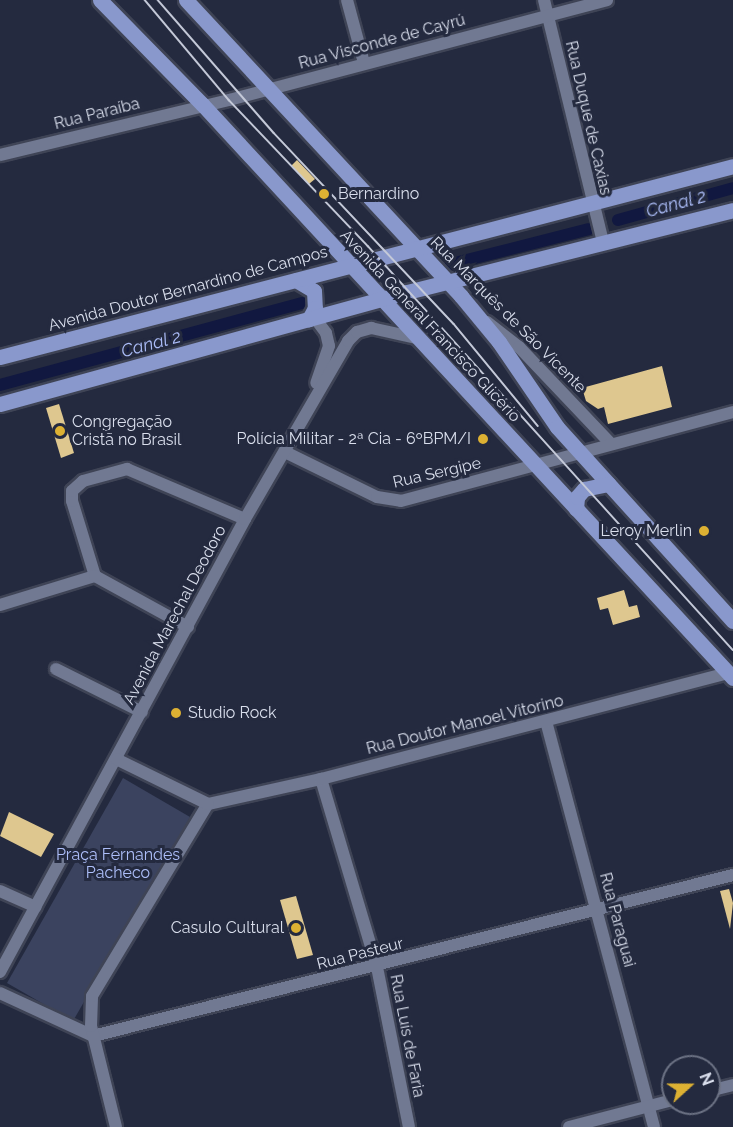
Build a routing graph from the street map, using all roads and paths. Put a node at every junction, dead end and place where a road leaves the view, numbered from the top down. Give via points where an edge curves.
1 (100, 0) edge
2 (186, 0) edge
3 (347, 0) edge
4 (544, 0) edge
5 (607, 0) edge
6 (548, 15) junction
7 (364, 63) junction
8 (271, 89) junction
9 (202, 104) junction
10 (0, 155) edge
11 (733, 166) edge
12 (590, 203) junction
13 (733, 210) edge
14 (603, 242) junction
15 (416, 248) junction
16 (350, 266) junction
17 (296, 280) junction
18 (446, 282) junction
19 (381, 299) junction
20 (476, 313) junction
21 (312, 318) junction
22 (416, 338) junction
23 (0, 357) edge
24 (0, 404) edge
25 (733, 412) edge
26 (302, 418) junction
27 (610, 443) junction
28 (285, 452) junction
29 (579, 452) junction
30 (535, 465) junction
31 (608, 484) junction
32 (576, 509) junction
33 (245, 519) junction
34 (95, 576) junction
35 (0, 605) edge
36 (733, 621) edge
37 (188, 627) junction
38 (56, 669) dead end
39 (731, 675) edge
40 (142, 711) junction
41 (546, 721) junction
42 (116, 759) junction
43 (321, 779) junction
44 (208, 804) junction
45 (733, 875) edge
46 (0, 891) edge
47 (36, 907) junction
48 (597, 910) junction
49 (377, 967) junction
50 (0, 972) edge
51 (0, 993) edge
52 (93, 1036) junction
53 (661, 1103) edge
54 (648, 1107) junction
55 (116, 1127) edge
56 (408, 1127) edge
57 (569, 1127) edge
58 (654, 1127) edge

1 - 9 main road, Avenida General Francisco Glicério
2 - 8 main road, Rua Marquês de São Vicente
3 - 7 street
4 - 6 street, Rua Duque de Caxias
5 - 6 street, Rua Visconde de Cayrú
6 - 7 street, Rua Visconde de Cayrú
6 - 12 street, Rua Duque de Caxias
7 - 8 street, Rua Visconde de Cayrú
8 - 9 street, Rua Visconde de Cayrú
8 - 15 main road, Rua Marquês de São Vicente
9 - 10 street, Rua Paraíba
9 - 16 main road, Avenida General Francisco Glicério
11 - 12 main road, Avenida Doutor Bernardino de Campos
12 - 14 street, Rua Duque de Caxias
12 - 15 main road, Avenida Doutor Bernardino de Campos
13 - 14 main road
14 - 18 main road
15 - 16 main road, Avenida Doutor Bernardino de Campos
15 - 18 main road, Rua Marquês de São Vicente
16 - 17 main road, Avenida Doutor Bernardino de Campos
16 - 19 main road, Avenida General Francisco Glicério
17 - 21 main road via 314,291
17 - 23 main road, Avenida Doutor Bernardino de Campos
18 - 19 main road
18 - 20 main road, Rua Marquês de São Vicente
19 - 21 main road
19 - 22 main road, Avenida General Francisco Glicério
20 - 27 street, Rua Marquês de São Vicente via 519,346
20 - 29 main road, Avenida General Francisco Glicério via 549,418
21 - 24 main road
21 - 26 street via 326,333 328,352
22 - 26 street, Avenida Marechal Deodoro via 371,328 354,334
22 - 30 main road, Avenida General Francisco Glicério
25 - 27 street, Rua Sergipe
26 - 28 street, Avenida Marechal Deodoro
27 - 29 street, Rua Sergipe
28 - 30 street, Rua Sergipe via 377,497 395,501
28 - 33 street, Avenida Marechal Deodoro
29 - 30 street, Rua Sergipe
29 - 31 main road, Avenida General Francisco Glicério
30 - 32 main road, Avenida General Francisco Glicério
31 - 32 main road via 584,489 577,497
31 - 36 main road, Avenida General Francisco Glicério
32 - 39 main road, Avenida General Francisco Glicério
33 - 34 street via 127,469 83,481 72,491 72,501
33 - 37 street, Avenida Marechal Deodoro
34 - 35 street
34 - 37 street
37 - 40 street, Avenida Marechal Deodoro
38 - 40 street
39 - 41 street, Rua Doutor Manoel Vitorino
40 - 42 street, Avenida Marechal Deodoro
41 - 43 street, Rua Doutor Manoel Vitorino
41 - 48 street, Rua Paraguai
42 - 44 street
42 - 47 street, Avenida Marechal Deodoro
43 - 44 street, Rua Doutor Manoel Vitorino
43 - 49 street, Rua Luís de Faria
44 - 52 street via 92,996 89,1015
45 - 48 street, Rua Pasteur
46 - 47 street
47 - 50 street, Avenida Marechal Deodoro
48 - 49 street, Rua Pasteur
48 - 54 street, Rua Paraguai
49 - 52 street, Rua Pasteur
49 - 56 street, Rua Luís de Faria
51 - 52 street
52 - 55 street
53 - 54 street
54 - 57 street
54 - 58 street, Rua Paraguai

